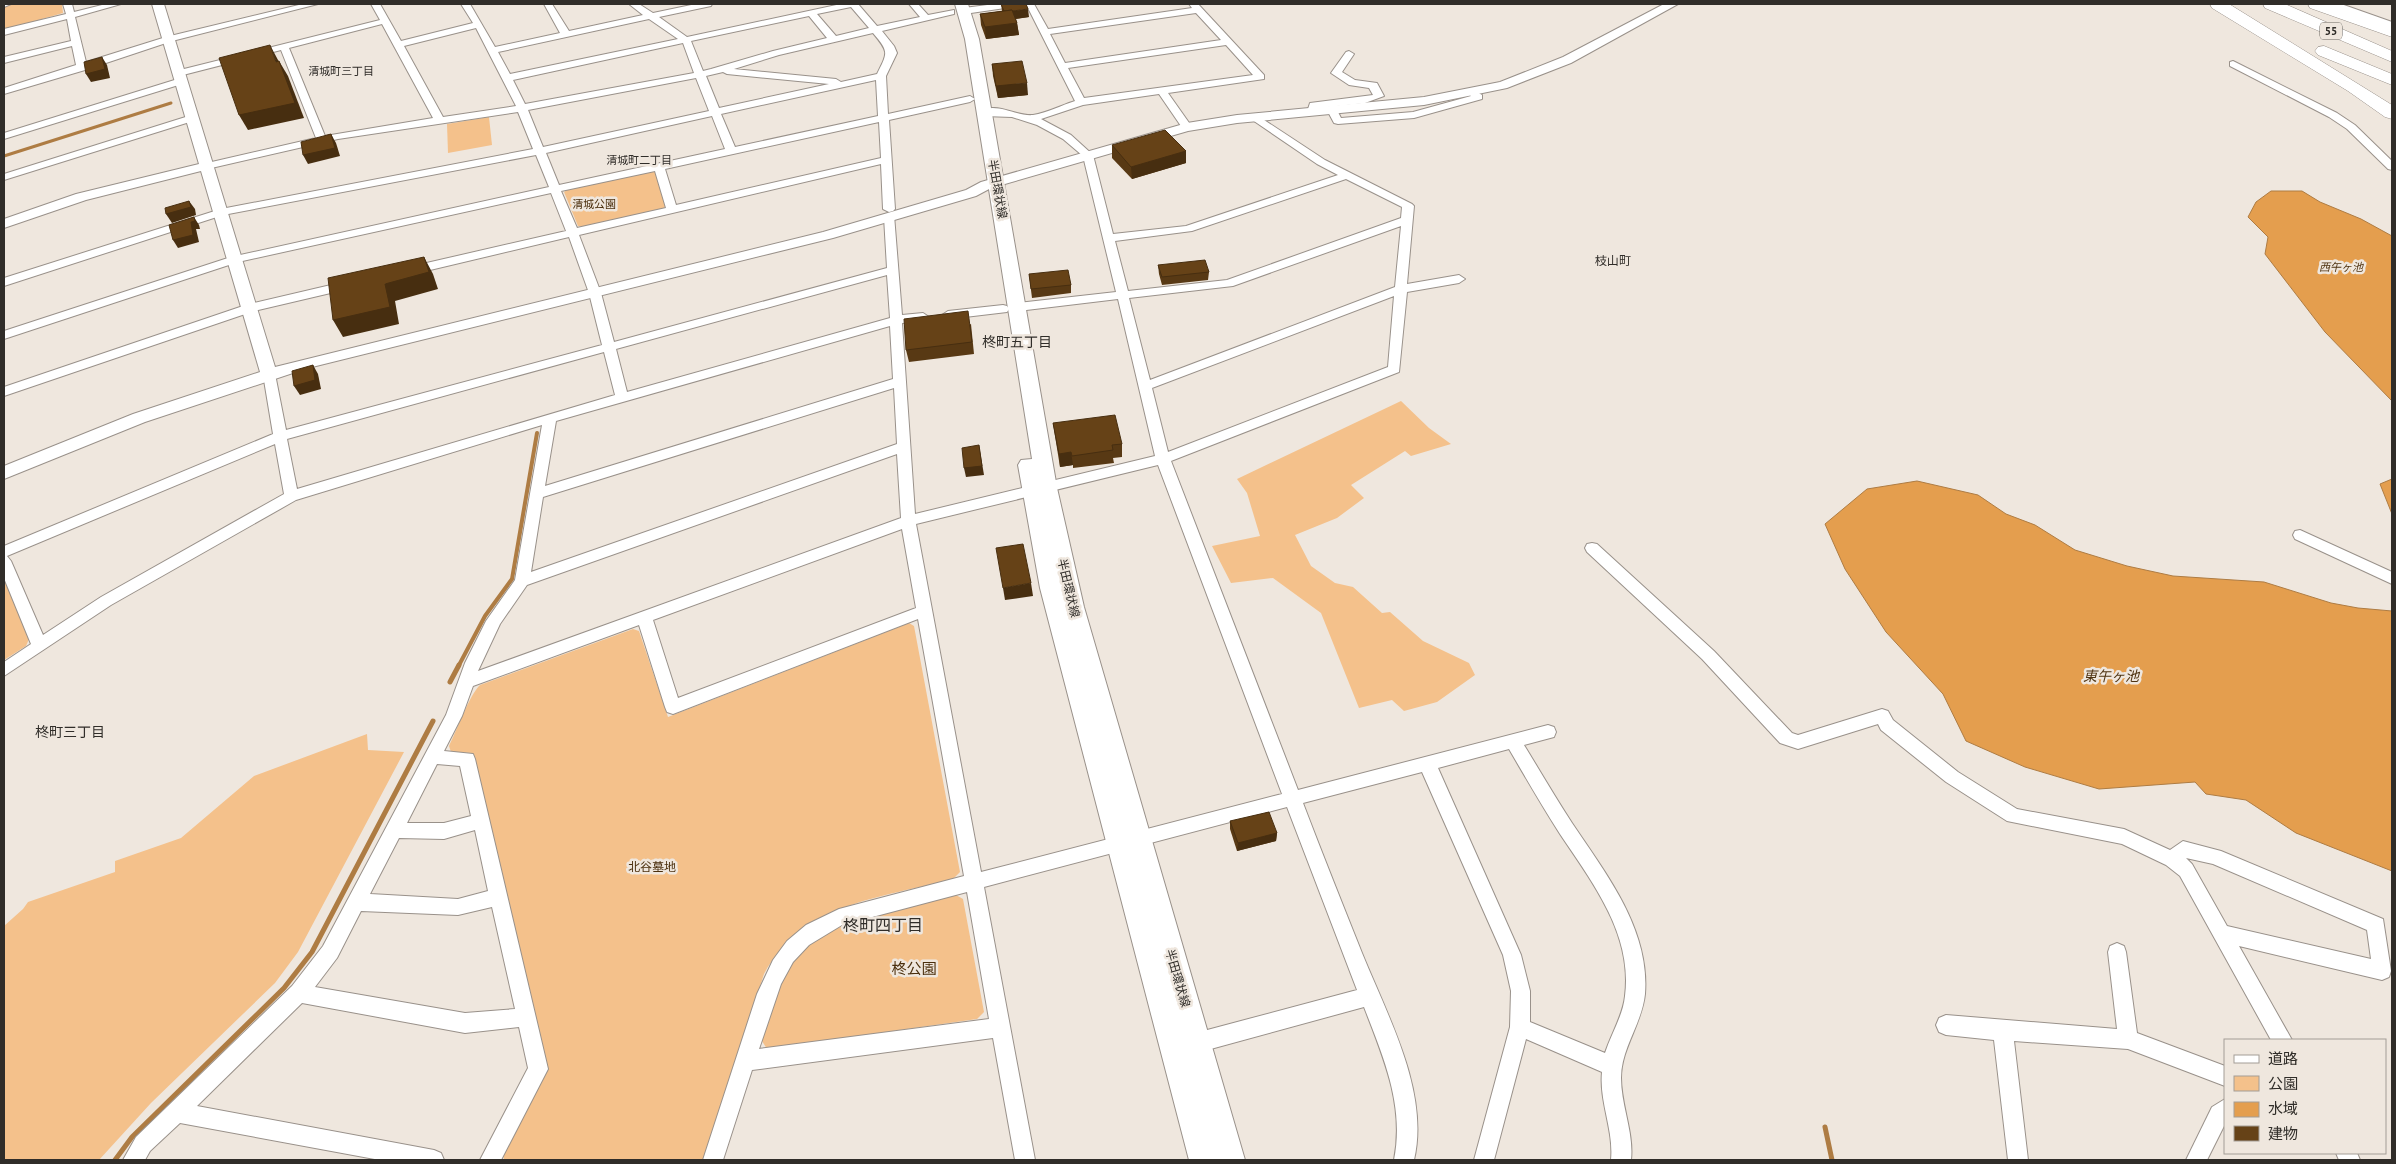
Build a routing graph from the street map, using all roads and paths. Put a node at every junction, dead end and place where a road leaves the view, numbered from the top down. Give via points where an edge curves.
1 (68, 4) edge
2 (116, 4) edge
3 (161, 4) edge
4 (313, 4) edge
5 (376, 4) edge
6 (466, 4) edge
7 (548, 4) edge
8 (633, 4) edge
9 (708, 4) edge
10 (853, 4) edge
11 (913, 4) edge
12 (1012, 4) edge
13 (1030, 4) edge
14 (1672, 4) edge
15 (2218, 4) edge
16 (2229, 4) edge
17 (2271, 4) edge
18 (2287, 4) edge
19 (2316, 4) edge
20 (2333, 4) edge
21 (1196, 7) edge
22 (956, 8) edge
23 (811, 13) junction
24 (70, 15) junction
25 (650, 16) junction
26 (925, 17) junction
27 (385, 21) junction
28 (479, 24) junction
29 (2392, 26) edge
30 (873, 29) junction
31 (4, 32) edge
32 (1045, 32) junction
33 (565, 33) junction
34 (2392, 34) edge
35 (169, 39) junction
36 (833, 39) junction
37 (686, 40) junction
38 (77, 42) junction
39 (1228, 42) junction
40 (398, 45) junction
41 (284, 47) junction
42 (2392, 49) edge
43 (492, 50) junction
44 (1349, 54) dead end
45 (2392, 56) edge
46 (4, 60) edge
47 (2233, 64) dead end
48 (1063, 66) junction
49 (82, 68) junction
50 (720, 70) junction
51 (699, 74) junction
52 (880, 76) junction
53 (180, 77) junction
54 (507, 78) junction
55 (2392, 80) edge
56 (847, 83) junction
57 (1162, 91) junction
58 (4, 92) edge
59 (1081, 102) junction
60 (977, 106) junction
61 (522, 108) junction
62 (1312, 112) junction
63 (2392, 112) edge
64 (715, 114) junction
65 (1255, 117) junction
66 (192, 118) junction
67 (883, 118) junction
68 (1031, 119) junction
69 (438, 120) junction
70 (1187, 127) junction
71 (4, 136) edge
72 (322, 140) junction
73 (539, 151) junction
74 (731, 151) junction
75 (1088, 155) junction
76 (886, 160) junction
77 (206, 166) junction
78 (659, 167) junction
79 (2392, 167) edge
80 (1348, 175) junction
81 (4, 178) edge
82 (991, 183) junction
83 (555, 189) junction
84 (672, 209) junction
85 (221, 212) junction
86 (890, 213) junction
87 (1407, 220) junction
88 (4, 224) edge
89 (573, 233) junction
90 (1109, 238) junction
91 (235, 259) junction
92 (893, 270) junction
93 (399, 273) edge
94 (1459, 279) dead end
95 (4, 282) edge
96 (360, 282) edge
97 (1402, 289) junction
98 (594, 290) junction
99 (1122, 295) junction
100 (250, 308) junction
101 (1011, 308) junction
102 (896, 320) junction
103 (4, 335) edge
104 (610, 346) junction
105 (268, 370) junction
106 (899, 382) junction
107 (1146, 386) junction
108 (4, 392) edge
109 (622, 398) junction
110 (550, 418) junction
111 (280, 436) junction
112 (902, 447) junction
113 (1163, 459) junction
114 (4, 463) edge
115 (4, 472) edge
116 (1040, 490) junction
117 (537, 494) junction
118 (291, 496) junction
119 (908, 521) junction
120 (2300, 536) dead end
121 (1592, 548) dead end
122 (4, 552) edge
123 (4, 562) edge
124 (2392, 578) edge
125 (522, 581) junction
126 (924, 612) junction
127 (645, 618) junction
128 (40, 646) junction
129 (4, 670) edge
130 (466, 682) junction
131 (1548, 732) dead end
132 (1512, 741) junction
133 (432, 757) junction
134 (1427, 763) junction
135 (1293, 798) junction
136 (481, 821) junction
137 (394, 830) junction
138 (1129, 841) junction
139 (2172, 859) junction
140 (974, 881) junction
141 (498, 897) junction
142 (356, 902) junction
143 (2222, 933) junction
144 (2118, 952) dead end
145 (299, 993) junction
146 (1369, 996) junction
147 (525, 1017) junction
148 (1946, 1025) dead end
149 (1001, 1027) junction
150 (1520, 1027) junction
151 (2002, 1031) junction
152 (2128, 1039) junction
153 (2281, 1039) edge
154 (1196, 1042) junction
155 (745, 1061) junction
156 (1612, 1066) junction
157 (2224, 1076) edge
158 (2224, 1110) edge
159 (177, 1112) junction
160 (133, 1160) edge
161 (434, 1160) edge
162 (490, 1160) edge
163 (713, 1160) edge
164 (1025, 1160) edge
165 (1204, 1160) edge
166 (1230, 1160) edge
167 (1404, 1160) edge
168 (1484, 1160) edge
169 (1621, 1160) edge
170 (2018, 1160) edge
171 (2196, 1160) edge

1 - 24 street
2 - 24 street
3 - 35 street
4 - 35 street
5 - 27 street
6 - 28 street
7 - 33 street
8 - 25 street
9 - 25 street
10 - 23 street
10 - 30 street
11 - 26 street
12 - 22 street
13 - 32 street
14 - 62 street via 1530,76 1424,101
15 - 63 highway
16 - 55 highway via 2311,45
17 - 45 highway, 55
18 - 42 highway, 55
19 - 34 highway
20 - 29 street
21 - 32 street
21 - 39 street
22 - 26 street
22 - 60 main road, 半田環状線 via 972,39
23 - 36 street
23 - 37 street
24 - 31 street
24 - 38 street
25 - 33 street
25 - 37 street
26 - 30 street
27 - 40 street
27 - 41 street
28 - 40 street
28 - 43 street
30 - 36 street
30 - 52 street via 892,52
32 - 48 street
33 - 43 street
35 - 49 street
35 - 53 street
36 - 50 street
37 - 51 street
37 - 54 street
38 - 46 street
38 - 49 street
39 - 48 street
39 - 57 street via 1260,77
40 - 69 street
41 - 53 street
41 - 72 street
43 - 54 street
44 - 62 street via 1336,74 1352,82 1373,85 1379,96 1314,105
47 - 79 street via 2333,115 2351,127
48 - 59 street
49 - 58 street
50 - 51 street
50 - 56 street
51 - 61 street
51 - 64 street
52 - 56 street
52 - 67 street
53 - 66 street
53 - 71 street
54 - 61 street
56 - 64 street
57 - 59 street
57 - 70 street
59 - 68 street
60 - 67 street
60 - 68 street
60 - 82 main road, 半田環状線
61 - 69 street
61 - 73 street
62 - 65 street
64 - 73 street
64 - 74 street
65 - 70 street
65 - 80 street via 1321,162
66 - 77 street
66 - 81 street
67 - 74 street
67 - 76 street
68 - 75 street via 1076,142
69 - 72 street
70 - 75 street
72 - 77 street
73 - 83 street
73 - 85 street
74 - 78 street
75 - 82 street
75 - 90 street
76 - 84 street
76 - 86 street
77 - 85 street
77 - 88 street via 81,197
78 - 83 street
78 - 84 street
80 - 87 street via 1408,206
80 - 90 street via 1188,229
82 - 86 street via 972,193
82 - 101 main road, 半田環状線
83 - 89 street
83 - 91 street
84 - 89 street
85 - 91 street
85 - 95 street
86 - 92 street
86 - 98 street via 828,235
87 - 97 street
87 - 99 street via 1230,283
89 - 93 street
89 - 98 street
90 - 99 street
91 - 100 street
91 - 103 street
92 - 102 street
92 - 104 street
94 - 97 street
96 - 100 street
97 - 107 street
97 - 113 street via 1394,368
98 - 104 street
98 - 105 street
99 - 101 street
99 - 107 street
100 - 105 street
100 - 108 street
101 - 102 street
101 - 116 main road, 半田環状線
102 - 106 street
102 - 109 street
104 - 109 street
104 - 111 street
105 - 111 street
105 - 114 street via 137,410
105 - 115 street
106 - 112 street
106 - 117 street
107 - 113 street
109 - 110 street
110 - 117 street
110 - 118 street
111 - 118 street
111 - 122 street
112 - 119 street
112 - 125 street
113 - 116 street
113 - 135 street
116 - 119 street
116 - 138 main road, 半田環状線 via 1073,607
117 - 125 street
118 - 128 street via 106,601
119 - 126 street
119 - 127 street
120 - 124 street
121 - 139 street via 1708,655 1786,738 1798,742 1882,716 1887,725 1952,777 2013,816 2124,837
123 - 128 street
125 - 130 street via 494,621
126 - 127 street via 673,707
126 - 140 street
127 - 130 street
128 - 129 street
130 - 133 street via 454,716
131 - 132 street
132 - 134 street
132 - 156 street via 1596,872 1626,932 1636,974 1636,996
133 - 136 street via 467,759
133 - 137 street
134 - 135 street
134 - 150 street via 1512,956 1522,1004
135 - 138 street
135 - 146 street
136 - 137 street via 444,831
136 - 141 street
137 - 142 street
138 - 140 street
138 - 154 main road, 半田環状線
138 - 165 main road, 半田環状線
139 - 143 street via 2186,870
139 - 143 street via 2183,849 2215,857 2376,926 2382,971
140 - 149 street
140 - 155 street via 839,916 816,928 793,946 777,969
141 - 142 street via 458,907
141 - 147 street
142 - 145 street via 330,952
143 - 153 street
144 - 152 street
145 - 147 street via 465,1023
145 - 159 street
146 - 154 street
146 - 167 street via 1404,1089 1407,1124
147 - 162 street via 538,1069
148 - 151 street
149 - 155 street
149 - 164 street
150 - 156 street
150 - 168 street
151 - 152 street
151 - 170 street
152 - 157 street
154 - 166 main road, 半田環状線
155 - 163 street
156 - 169 street via 1611,1081 1623,1140
158 - 171 street
159 - 160 street via 144,1144
159 - 161 street

